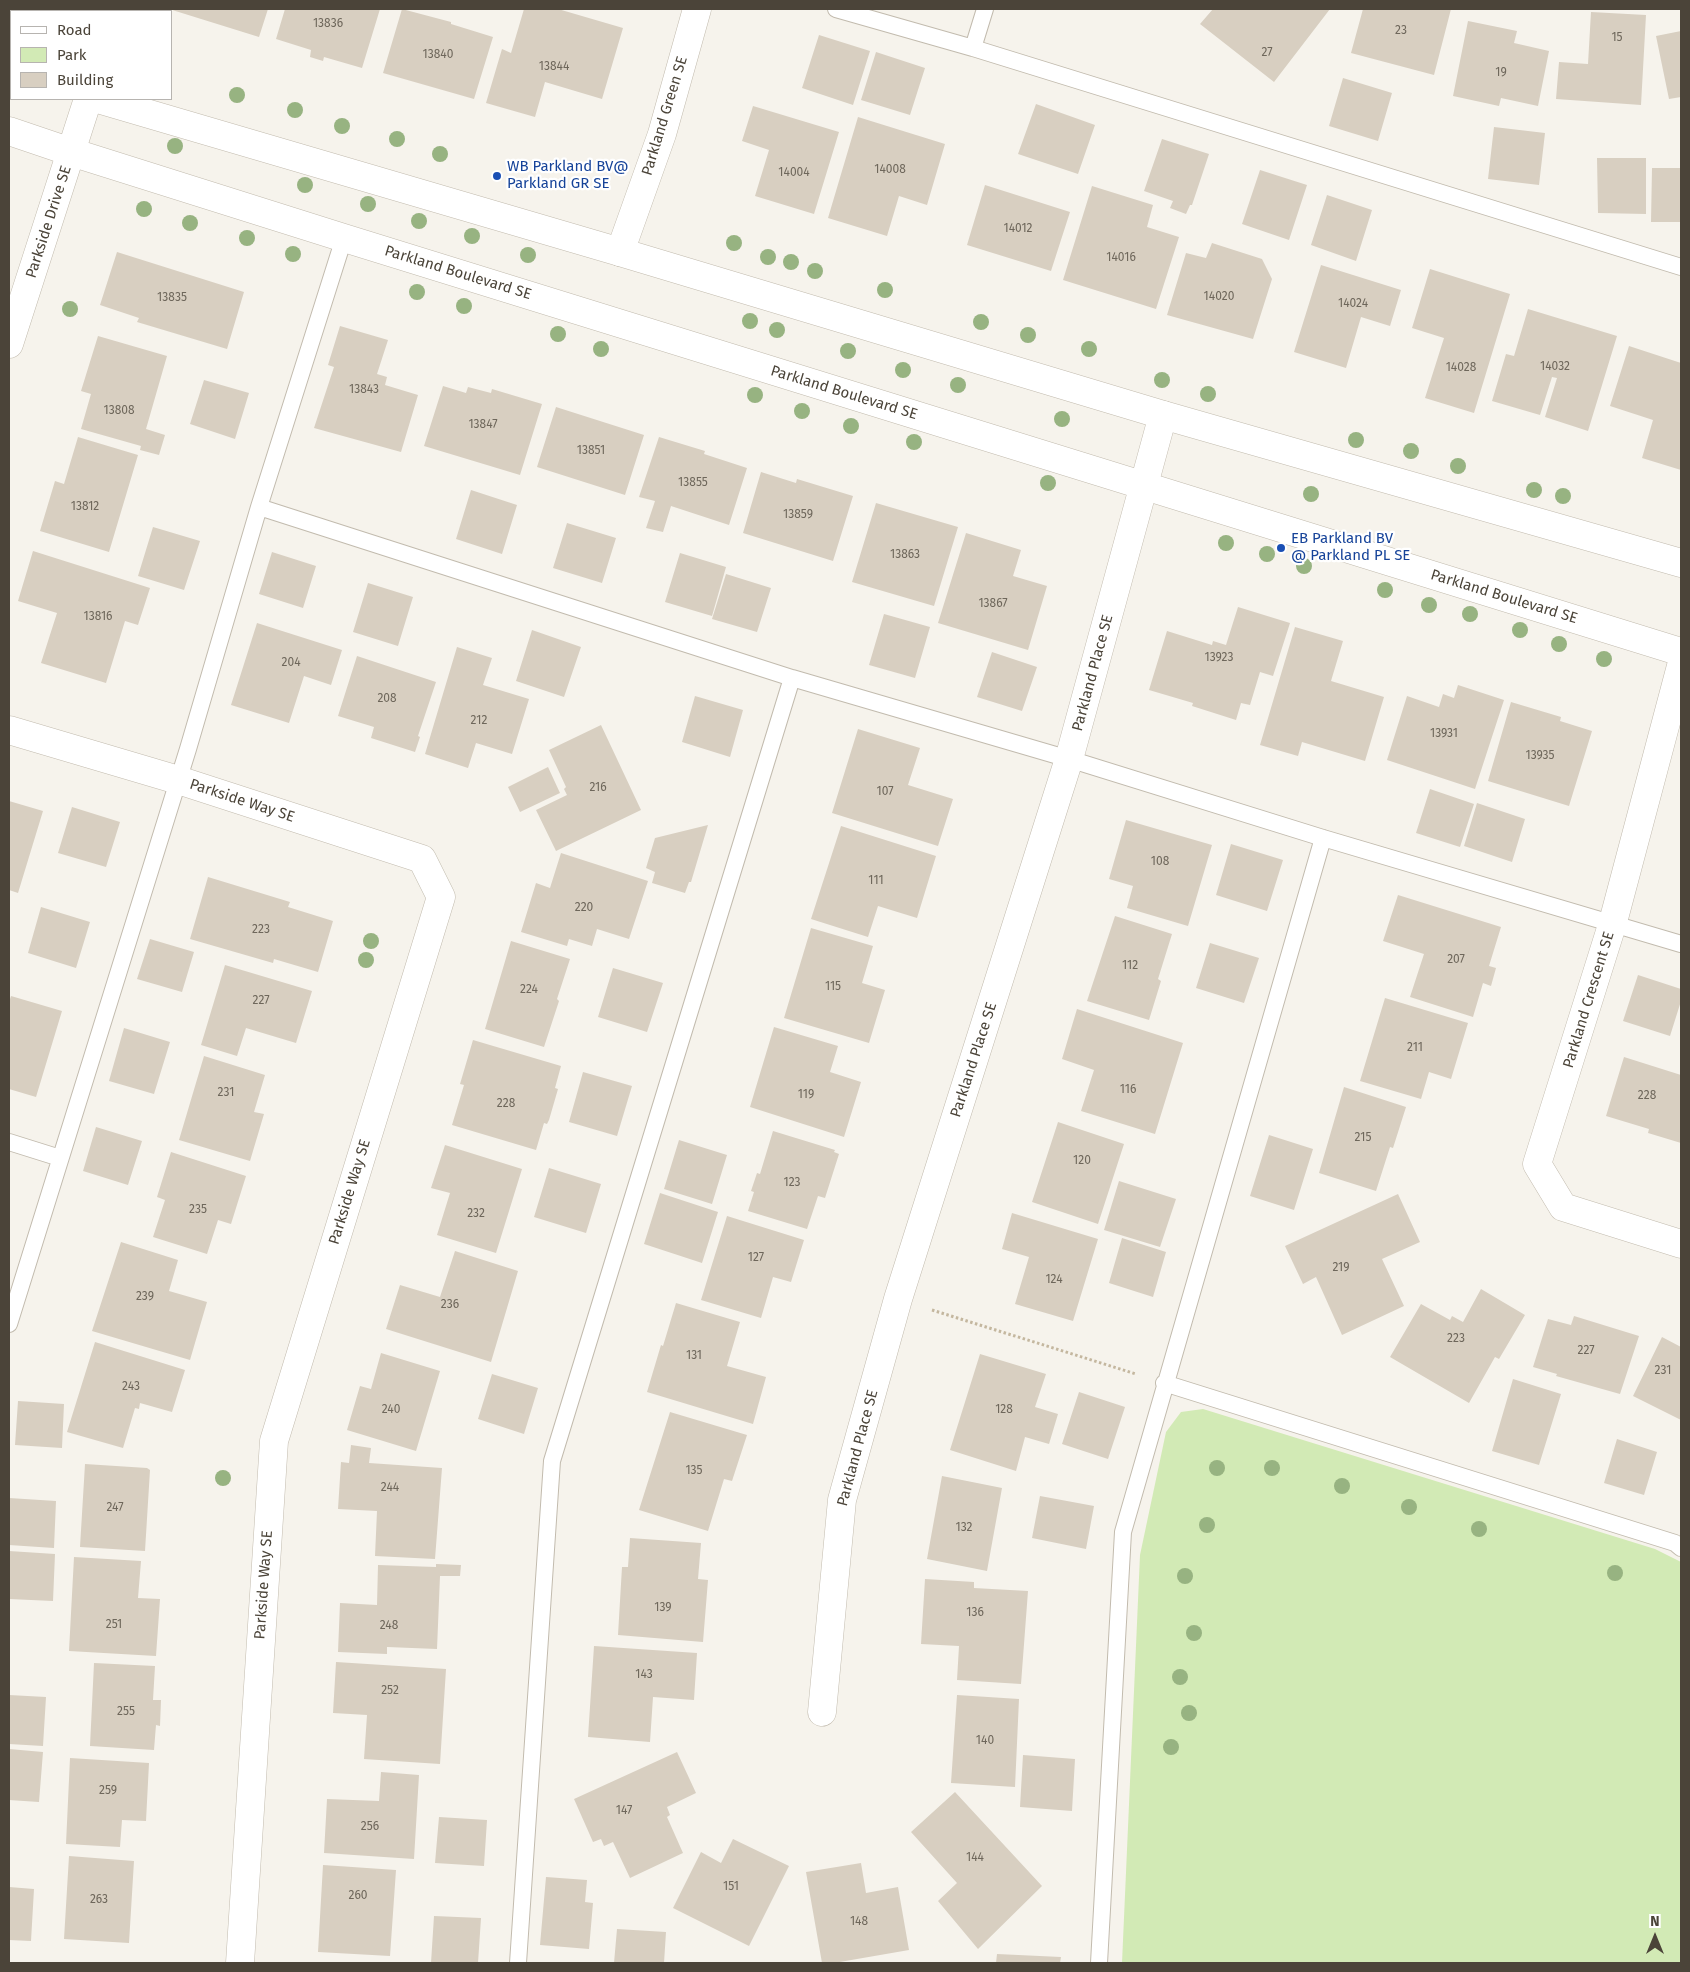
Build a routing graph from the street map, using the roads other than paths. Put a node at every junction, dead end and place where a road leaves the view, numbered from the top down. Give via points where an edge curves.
1 (697, 9) edge
2 (836, 9) edge
3 (985, 9) edge
4 (973, 48) junction
5 (88, 100) edge
6 (101, 100) edge
7 (9, 130) edge
8 (71, 152) junction
9 (344, 238) junction
10 (620, 252) junction
11 (1681, 267) edge
12 (9, 344) edge
13 (1163, 415) junction
14 (1143, 486) junction
15 (259, 507) junction
16 (1681, 563) edge
17 (1681, 652) edge
18 (1681, 666) edge
19 (792, 678) junction
20 (9, 730) edge
21 (1070, 759) junction
22 (178, 780) junction
23 (1323, 838) junction
24 (1613, 922) junction
25 (1681, 944) edge
26 (9, 1142) edge
27 (60, 1158) junction
28 (1681, 1244) edge
29 (9, 1324) edge
30 (1164, 1383) junction
31 (1681, 1548) edge
32 (822, 1712) dead end
33 (240, 1963) edge
34 (518, 1963) edge
35 (1099, 1963) edge

1 - 10 street, Parkland Green SE via 662,134
2 - 4 lane
3 - 4 lane
4 - 11 lane
5 - 8 street, Parkside Drive SE
6 - 10 street
7 - 8 street, Parkland Boulevard SE
8 - 9 street, Parkland Boulevard SE
8 - 12 street, Parkside Drive SE
9 - 14 street, Parkland Boulevard SE
9 - 15 lane
10 - 13 street
13 - 14 street, Parkland Place SE
13 - 16 street
14 - 17 street, Parkland Boulevard SE
14 - 21 street, Parkland Place SE
15 - 19 lane
15 - 22 lane
18 - 24 street, Parkland Crescent SE
19 - 21 lane
19 - 34 lane via 552,1461
20 - 22 street, Parkside Way SE
21 - 23 lane
21 - 32 street, Parkland Place SE via 898,1300 842,1500
22 - 27 lane
22 - 33 street, Parkside Way SE via 422,859 441,897 274,1441
23 - 24 lane
23 - 30 lane
24 - 25 lane
24 - 28 street, Parkland Crescent SE via 1537,1164 1563,1206
26 - 27 lane
27 - 29 lane
30 - 31 lane via 1675,1542
30 - 35 lane via 1122,1532

